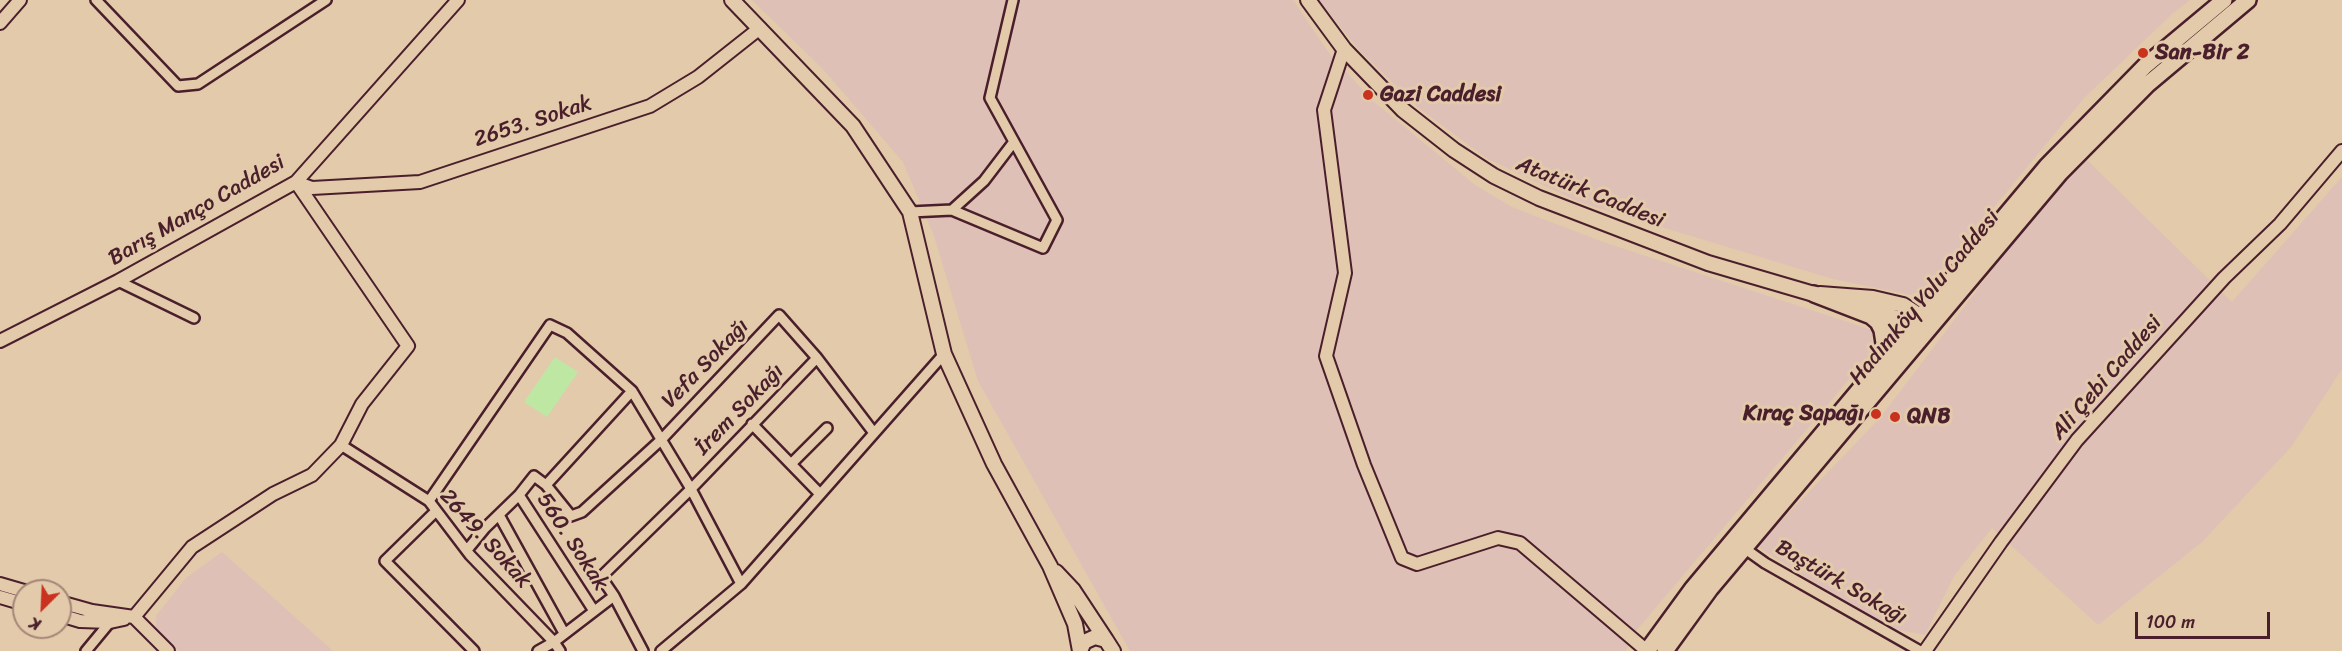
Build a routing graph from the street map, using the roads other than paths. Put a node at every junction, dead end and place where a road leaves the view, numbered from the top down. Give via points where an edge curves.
1 (20, 0) edge
2 (96, 0) edge
3 (326, 0) edge
4 (458, 0) edge
5 (732, 0) edge
6 (1013, 0) edge
7 (1308, 0) edge
8 (2224, 0) edge
9 (2248, 0) edge
10 (0, 23) edge
11 (760, 28) junction
12 (1344, 50) junction
13 (1013, 143) junction
14 (2342, 151) edge
15 (296, 182) junction
16 (952, 210) junction
17 (910, 212) junction
18 (118, 281) junction
19 (1815, 294) junction
20 (194, 318) dead end
21 (1920, 326) junction
22 (0, 341) edge
23 (944, 354) junction
24 (817, 358) junction
25 (1875, 369) junction
26 (632, 391) junction
27 (752, 424) junction
28 (827, 428) dead end
29 (874, 434) junction
30 (661, 440) junction
31 (341, 445) junction
32 (790, 464) junction
33 (546, 485) junction
34 (691, 489) junction
35 (820, 494) junction
36 (519, 495) junction
37 (429, 501) junction
38 (436, 511) junction
39 (500, 515) junction
40 (1744, 548) junction
41 (467, 550) junction
42 (1050, 566) junction
43 (741, 584) junction
44 (614, 596) junction
45 (72, 605) edge
46 (594, 611) junction
47 (134, 617) junction
48 (72, 619) edge
49 (110, 622) junction
50 (564, 633) junction
51 (554, 642) junction
52 (1112, 648) edge
53 (86, 651) edge
54 (168, 651) edge
55 (474, 651) edge
56 (538, 651) edge
57 (560, 651) edge
58 (643, 651) edge
59 (661, 651) edge
60 (1080, 651) edge
61 (1647, 651) edge
62 (1665, 651) edge
63 (1920, 651) edge
64 (1925, 651) edge

1 - 10 street
2 - 3 street via 178,86 198,84
4 - 15 street, Barış Manço Caddesi
5 - 11 main road
6 - 13 street via 990,98
7 - 12 main road, Atatürk Caddesi
8 - 21 main road, Hadımköy Yolu Caddesi via 2145,66 2080,131 2021,195
9 - 21 main road, Hadımköy Yolu Caddesi via 2163,70 2089,143
11 - 15 street, 2653. Sokak via 698,77 650,106 420,182 312,188
11 - 17 main road via 853,126
12 - 19 main road, Atatürk Caddesi via 1403,110 1494,176 1539,198 1698,259
12 - 61 street via 1324,110 1345,273 1326,356 1402,558 1417,564 1498,538 1520,543
13 - 16 street via 984,181
13 - 16 street via 1057,220 1043,248
14 - 64 street, Ali Çebi Caddesi via 2280,224 2224,278 2077,440
15 - 18 street, Barış Manço Caddesi
15 - 31 street via 408,346 362,404
16 - 17 street
17 - 23 main road
18 - 20 street
18 - 22 street, Barış Manço Caddesi
19 - 21 main road, Atatürk Caddesi
19 - 25 main road via 1878,321 1884,343
21 - 25 main road, Hadımköy Yolu Caddesi
21 - 40 main road, Hadımköy Yolu Caddesi via 1874,394
23 - 29 street
23 - 42 main road via 994,464
24 - 27 street, İrem Sokağı
24 - 29 street
24 - 30 street, Vefa Sokağı via 779,315
25 - 61 main road, Hadımköy Yolu Caddesi via 1693,588
26 - 30 street
26 - 33 street
26 - 37 street via 567,333 550,326
27 - 32 street
27 - 34 street, İrem Sokağı
28 - 32 street
29 - 35 street
30 - 33 street, Vefa Sokağı via 582,513 571,516
30 - 34 street
31 - 37 street, 2649. Sokak
31 - 47 street via 312,475 273,494 192,547
32 - 35 street
33 - 36 street via 534,476
34 - 43 street
34 - 44 street, İrem Sokağı via 601,577
35 - 43 street
36 - 39 street
36 - 46 street, 560. Sokak
37 - 38 street, 2649. Sokak
38 - 41 street, 2649. Sokak
38 - 55 street via 385,561
39 - 41 street
39 - 50 street
40 - 62 main road, Hadımköy Yolu Caddesi
40 - 63 street, Baştürk Sokağı
41 - 51 street, 2649. Sokak
42 - 52 main road via 1073,590
42 - 60 main road via 1075,624
43 - 59 street
44 - 46 street
44 - 58 street
45 - 47 street
46 - 50 street
47 - 49 street
47 - 54 street
48 - 49 street
49 - 53 street
50 - 51 street
51 - 56 street
51 - 57 street, 2649. Sokak
52 - 60 main road via 1100,637 1084,642

